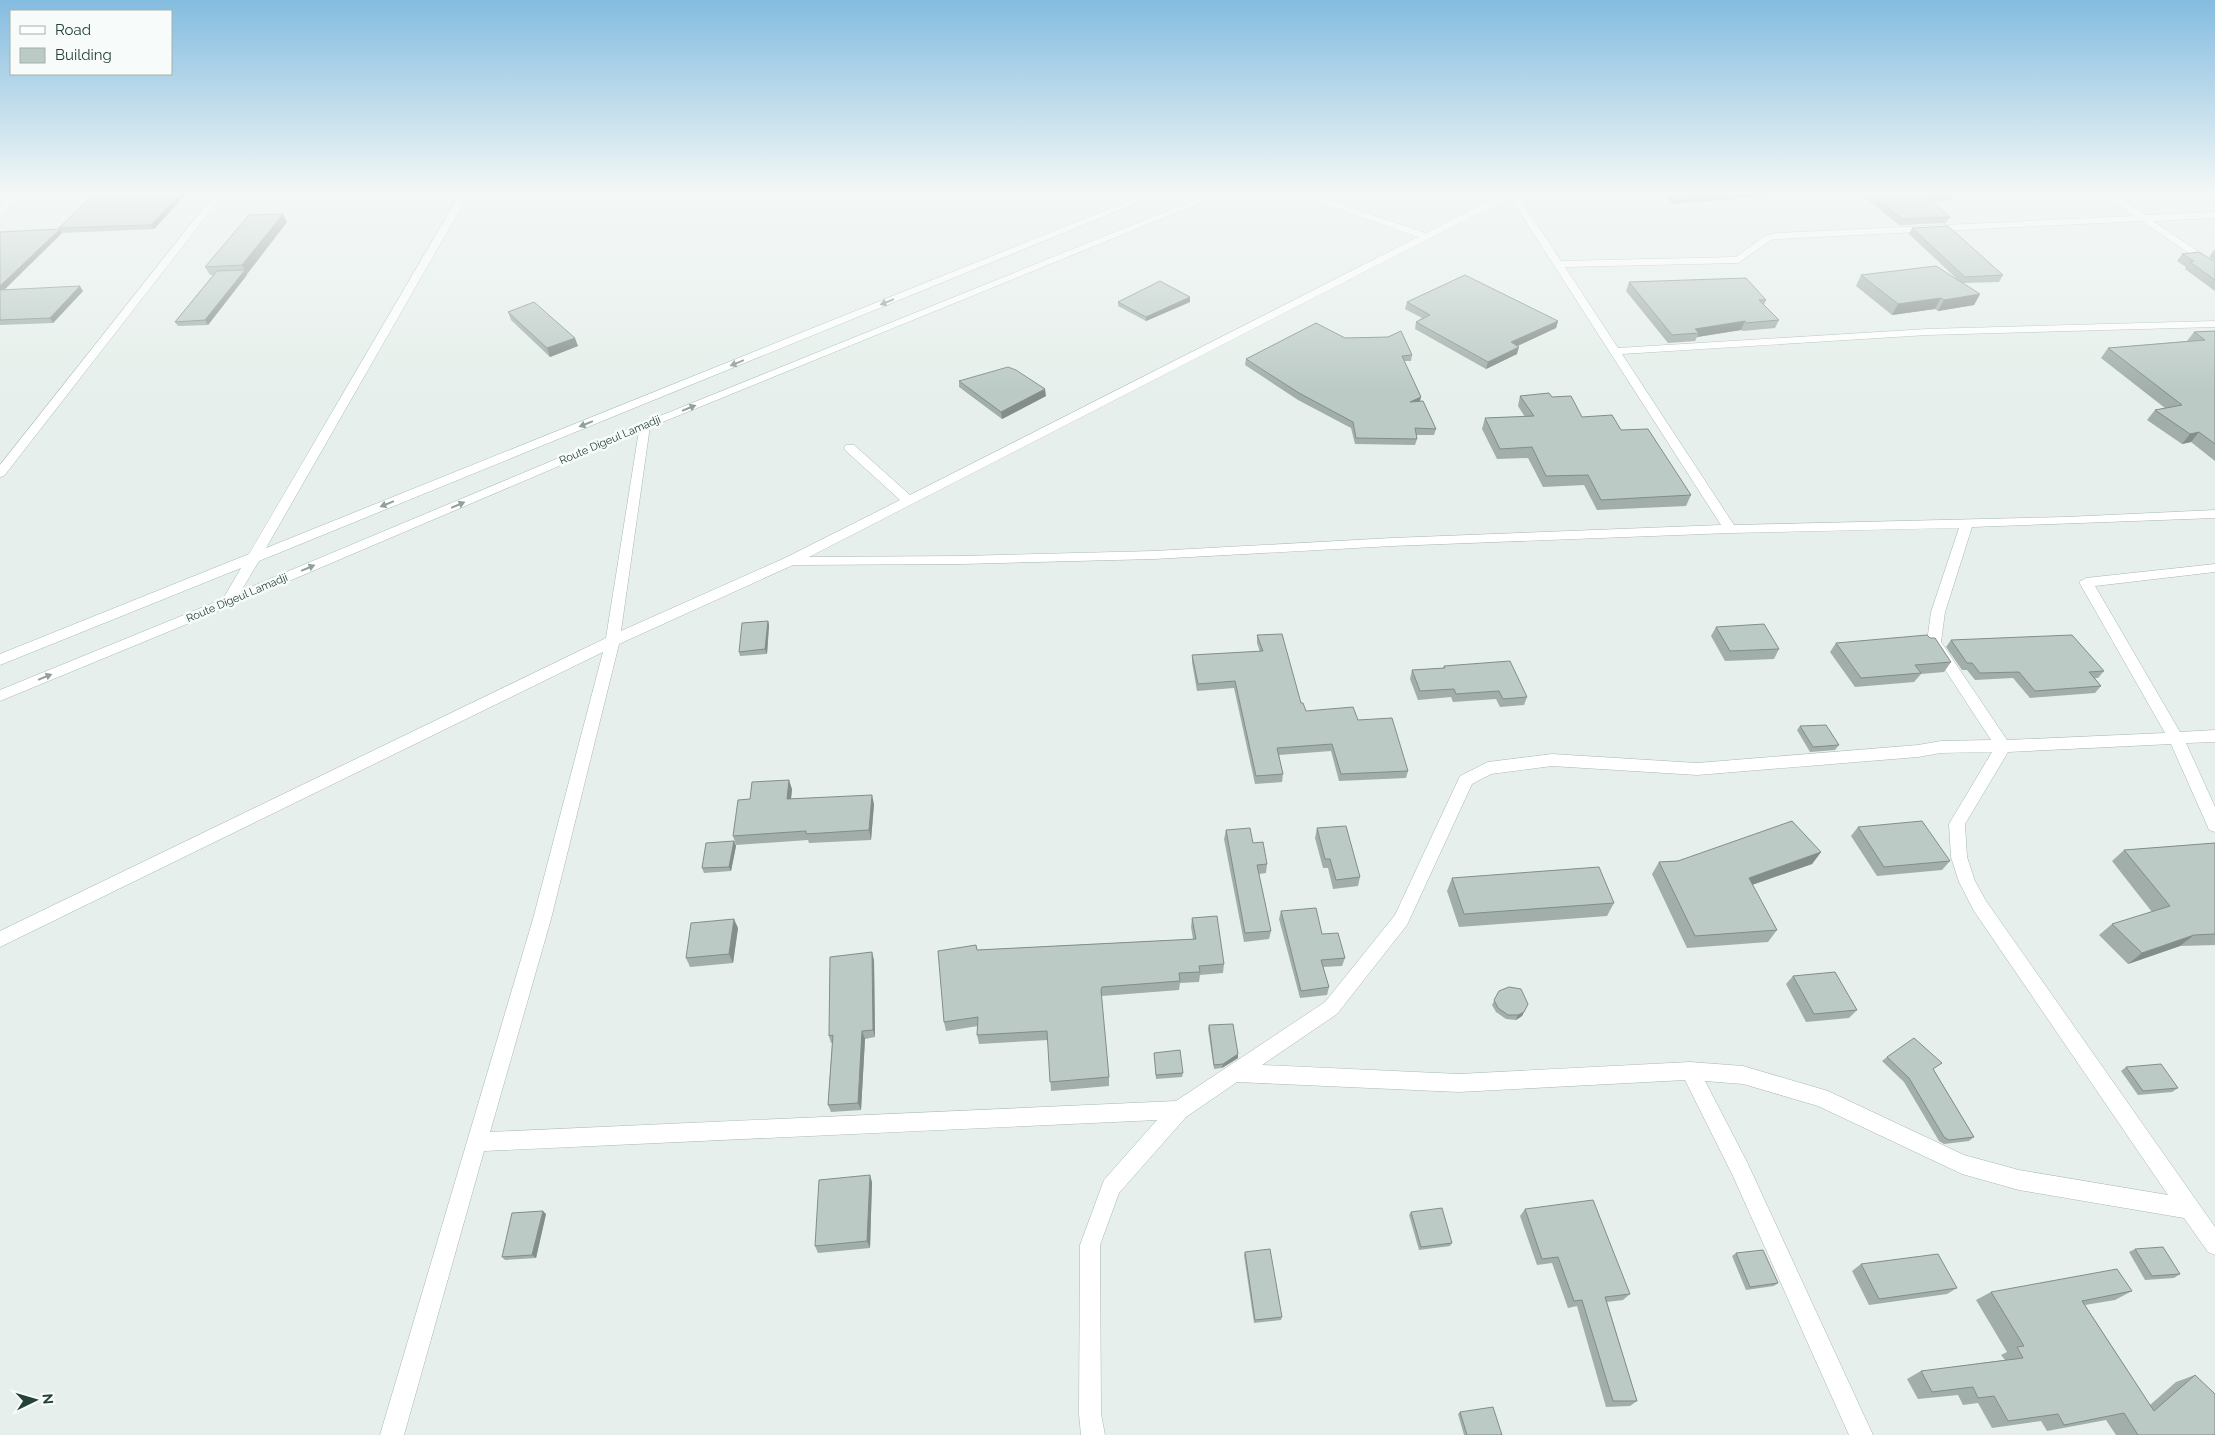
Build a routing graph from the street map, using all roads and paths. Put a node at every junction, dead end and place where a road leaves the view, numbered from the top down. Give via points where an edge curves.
1 (168, 259) edge
2 (427, 259) edge
3 (994, 259) edge
4 (1057, 259) edge
5 (1380, 259) edge
6 (1555, 259) edge
7 (1739, 259) edge
8 (2202, 259) edge
9 (1558, 264) junction
10 (2215, 268) edge
11 (2215, 324) edge
12 (1615, 351) junction
13 (644, 426) junction
14 (850, 448) dead end
15 (0, 473) edge
16 (909, 501) junction
17 (2215, 514) edge
18 (1967, 523) junction
19 (1730, 529) junction
20 (254, 558) junction
21 (790, 562) junction
22 (2215, 568) edge
23 (228, 602) junction
24 (613, 641) junction
25 (0, 660) edge
26 (0, 696) edge
27 (2215, 736) edge
28 (2176, 738) junction
29 (2003, 746) junction
30 (2215, 825) edge
31 (0, 938) edge
32 (1690, 1071) junction
33 (1232, 1073) junction
34 (1179, 1110) junction
35 (478, 1142) junction
36 (2190, 1209) junction
37 (2215, 1245) edge
38 (392, 1435) edge
39 (1093, 1435) edge
40 (1862, 1435) edge

1 - 15 street
2 - 20 street
3 -> 20 street, Route Digeul Lamadji
13 -> 4 street, Route Digeul Lamadji
5 - 16 street
6 - 9 street
7 - 9 street
8 - 10 street
9 - 12 street
11 - 12 street via 1927,332
12 - 19 street
23 -> 13 street, Route Digeul Lamadji
13 - 24 street
14 - 16 street
16 - 21 street
17 - 18 street
18 - 19 street
18 - 29 street via 1938,612 1934,642
19 - 21 street via 1154,555
20 - 23 street
20 - 25 street, Route Digeul Lamadji
21 - 24 street
22 - 28 street via 2086,582
26 -> 23 street, Route Digeul Lamadji
24 - 31 street
24 - 35 street via 542,919
27 - 28 street
28 - 29 street
28 - 30 street
29 - 33 street via 1941,747 1697,769 1552,760 1488,768 1466,780 1401,920 1331,1008
29 - 36 street via 1957,824 1959,857 1967,882
32 - 33 street via 1459,1083
32 - 36 street via 1743,1075 1821,1098 1962,1164 2019,1180
32 - 40 street via 1740,1169
33 - 34 street
34 - 35 street
34 - 39 street via 1111,1187 1090,1245 1090,1414
35 - 38 street
36 - 37 street

